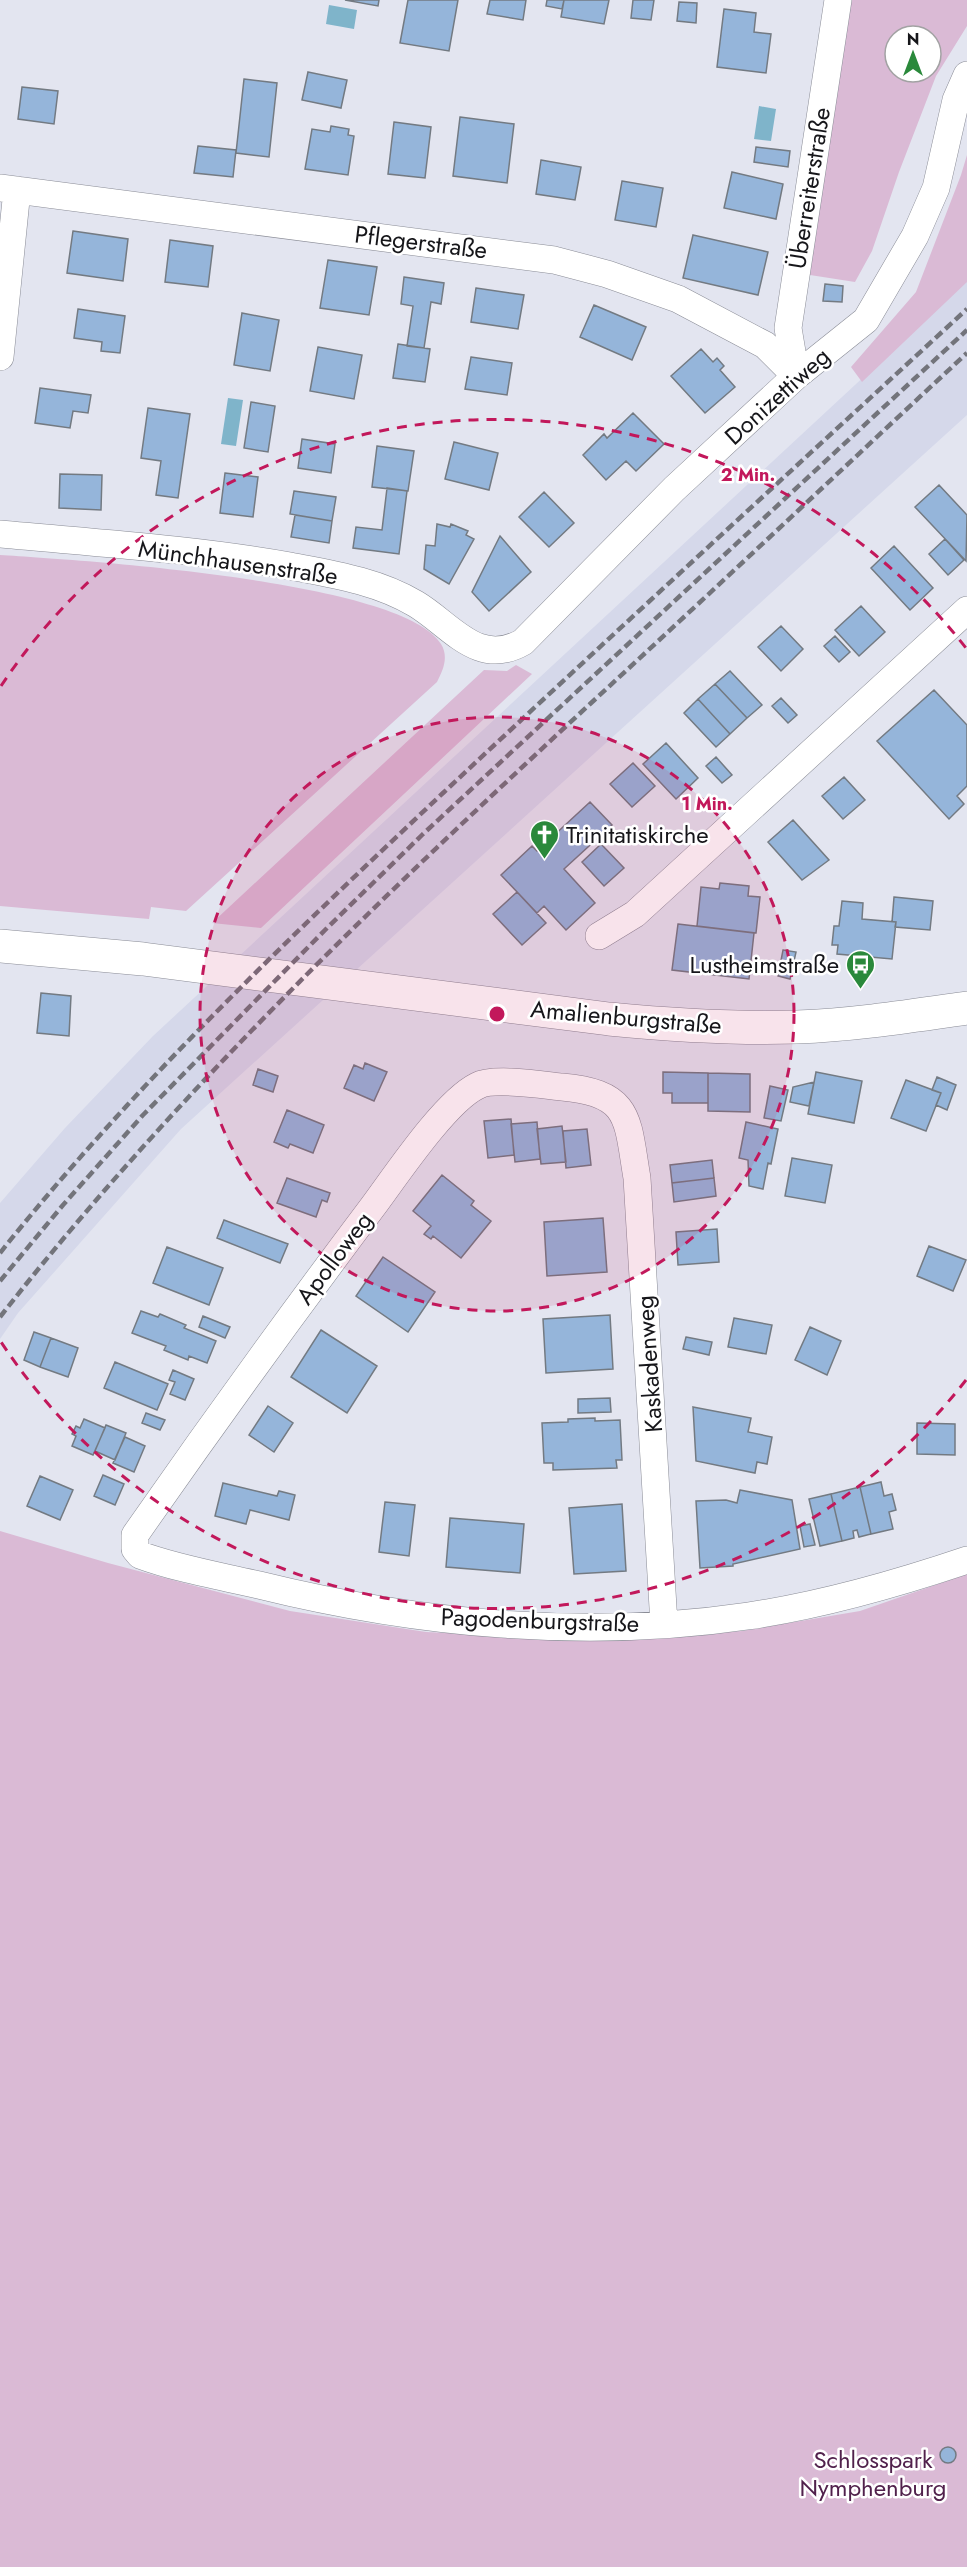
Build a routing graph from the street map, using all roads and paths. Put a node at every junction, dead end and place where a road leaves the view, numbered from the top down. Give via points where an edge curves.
1 (838, 0) edge
2 (967, 75) edge
3 (9, 189) edge
4 (6, 258) edge
5 (0, 357) edge
6 (796, 376) junction
7 (0, 534) edge
8 (967, 610) edge
9 (494, 651) joint
10 (599, 936) dead end
11 (0, 946) edge
12 (967, 1008) edge
13 (620, 1106) joint
14 (148, 1558) joint
15 (967, 1560) edge
16 (664, 1624) junction

1 - 6 street, Überreiterstraße via 788,328
2 - 6 street, Donizettiweg via 956,100 936,189 915,236 866,320
3 - 4 street, Pflegerstraße
3 - 6 street, Pflegerstraße via 554,260 678,299 765,345
4 - 5 street, Pflegerstraße
6 - 9 street, Donizettiweg via 674,489 522,642
7 - 9 street, Münchhausenstraße via 234,556 335,574 380,587 416,604 459,636
8 - 10 street via 635,914
11 - 12 main road, Amalienburgstraße via 143,959 668,1024 798,1027
13 - 14 street, Apolloweg via 601,1095 574,1088 510,1082 479,1084 458,1099 250,1370 135,1535 135,1549
13 - 16 street, Kaskadenweg via 628,1124 637,1178
14 - 16 street, Pagodenburgstraße via 384,1611 596,1628
15 - 16 street, Pagodenburgstraße via 832,1600 748,1616

